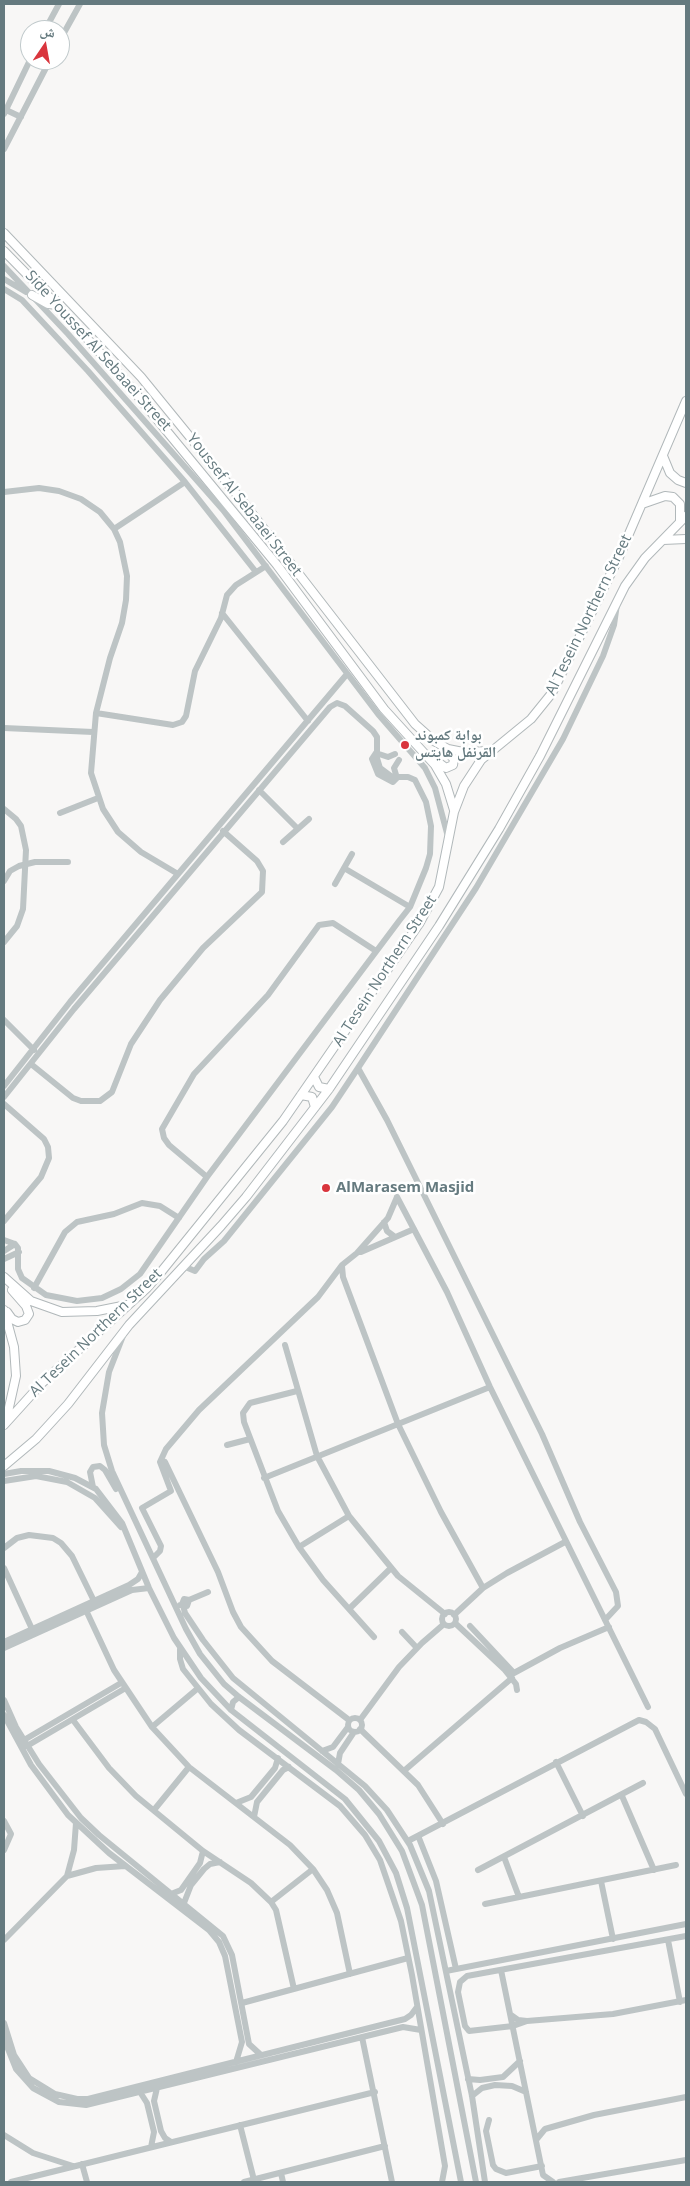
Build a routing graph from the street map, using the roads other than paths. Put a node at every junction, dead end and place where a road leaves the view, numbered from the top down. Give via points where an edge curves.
1 (59, 4) edge
2 (80, 4) edge
3 (50, 20) edge
4 (70, 22) edge
5 (25, 70) edge
6 (45, 70) edge
7 (5, 111) edge
8 (20, 117) junction
9 (4, 149) edge
10 (4, 233) edge
11 (4, 251) edge
12 (4, 266) edge
13 (4, 279) edge
14 (4, 289) edge
15 (32, 295) junction
16 (56, 305) junction
17 (141, 377) junction
18 (128, 384) junction
19 (150, 388) junction
20 (140, 398) junction
21 (686, 401) edge
22 (663, 456) junction
23 (185, 482) junction
24 (686, 483) edge
25 (4, 492) edge
26 (642, 504) junction
27 (683, 519) edge
28 (114, 529) junction
29 (686, 538) edge
30 (663, 540) junction
31 (266, 566) junction
32 (256, 572) junction
33 (617, 601) junction
34 (222, 613) junction
35 (347, 674) junction
36 (368, 686) junction
37 (360, 691) junction
38 (96, 713) junction
39 (308, 721) junction
40 (4, 728) edge
41 (93, 732) junction
42 (443, 747) junction
43 (399, 750) junction
44 (490, 751) junction
45 (409, 752) junction
46 (376, 753) junction
47 (430, 760) junction
48 (397, 778) junction
49 (259, 790) junction
50 (98, 798) junction
51 (4, 809) edge
52 (454, 812) junction
53 (60, 813) dead end
54 (309, 819) dead end
55 (298, 829) junction
56 (223, 831) junction
57 (450, 841) junction
58 (283, 842) dead end
59 (352, 854) dead end
60 (68, 862) dead end
61 (26, 864) junction
62 (344, 868) junction
63 (178, 874) junction
64 (4, 881) edge
65 (335, 884) dead end
66 (410, 907) junction
67 (4, 942) edge
68 (376, 951) junction
69 (4, 1020) edge
70 (34, 1050) junction
71 (31, 1064) junction
72 (358, 1068) junction
73 (314, 1077) junction
74 (4, 1086) edge
75 (329, 1089) junction
76 (301, 1095) junction
77 (4, 1097) edge
78 (4, 1104) edge
79 (315, 1107) junction
80 (207, 1177) junction
81 (179, 1218) junction
82 (4, 1221) edge
83 (384, 1222) junction
84 (414, 1228) junction
85 (395, 1237) junction
86 (4, 1240) edge
87 (14, 1244) junction
88 (4, 1251) edge
89 (19, 1252) junction
90 (357, 1253) junction
91 (4, 1259) edge
92 (342, 1264) junction
93 (183, 1266) junction
94 (6, 1280) edge
95 (34, 1288) junction
96 (128, 1305) junction
97 (4, 1309) edge
98 (126, 1329) junction
99 (285, 1345) dead end
100 (490, 1387) junction
101 (297, 1391) junction
102 (4, 1424) edge
103 (398, 1424) junction
104 (250, 1439) junction
105 (227, 1445) dead end
106 (317, 1456) junction
107 (165, 1462) dead end
108 (4, 1466) edge
109 (4, 1474) edge
110 (264, 1478) junction
111 (4, 1481) edge
112 (93, 1487) junction
113 (126, 1502) junction
114 (349, 1516) junction
115 (125, 1532) junction
116 (565, 1542) junction
117 (299, 1547) junction
118 (4, 1548) edge
119 (153, 1558) junction
120 (4, 1568) edge
121 (392, 1568) junction
122 (142, 1572) junction
123 (149, 1588) junction
124 (483, 1588) junction
125 (208, 1592) dead end
126 (94, 1601) junction
127 (184, 1604) junction
128 (86, 1608) junction
129 (349, 1609) junction
130 (444, 1614) junction
131 (454, 1614) junction
132 (605, 1620) junction
133 (455, 1623) junction
134 (444, 1624) junction
135 (470, 1626) dead end
136 (608, 1627) junction
137 (32, 1629) junction
138 (402, 1632) dead end
139 (374, 1637) dead end
140 (4, 1642) edge
141 (4, 1648) edge
142 (417, 1648) junction
143 (180, 1649) junction
144 (214, 1655) junction
145 (205, 1661) junction
146 (512, 1678) junction
147 (224, 1684) junction
148 (123, 1686) junction
149 (197, 1689) junction
150 (517, 1690) dead end
151 (214, 1694) junction
152 (239, 1697) junction
153 (4, 1700) edge
154 (648, 1707) dead end
155 (232, 1710) junction
156 (4, 1715) edge
157 (73, 1720) junction
158 (360, 1720) junction
159 (349, 1724) junction
160 (152, 1728) junction
161 (357, 1731) junction
162 (298, 1732) junction
163 (292, 1738) junction
164 (25, 1743) junction
165 (332, 1748) junction
166 (322, 1751) junction
167 (340, 1753) junction
168 (278, 1758) junction
169 (556, 1763) junction
170 (338, 1764) junction
171 (189, 1767) junction
172 (289, 1767) junction
173 (405, 1770) junction
174 (644, 1783) dead end
175 (365, 1786) junction
176 (54, 1792) junction
177 (686, 1794) edge
178 (364, 1796) junction
179 (622, 1796) junction
180 (236, 1803) junction
181 (154, 1810) junction
182 (583, 1816) junction
183 (254, 1817) junction
184 (4, 1821) edge
185 (76, 1823) junction
186 (443, 1824) junction
187 (418, 1838) junction
188 (409, 1843) junction
189 (4, 1850) edge
190 (204, 1851) junction
191 (402, 1851) junction
192 (504, 1857) junction
193 (389, 1858) junction
194 (220, 1862) junction
195 (676, 1865) dead end
196 (125, 1866) junction
197 (313, 1869) junction
198 (478, 1870) dead end
199 (654, 1870) junction
200 (412, 1873) junction
201 (67, 1876) junction
202 (398, 1878) junction
203 (147, 1879) junction
204 (601, 1881) junction
205 (171, 1894) junction
206 (519, 1897) junction
207 (271, 1902) junction
208 (184, 1903) junction
209 (485, 1904) dead end
210 (686, 1924) edge
211 (686, 1936) edge
212 (4, 1940) edge
213 (613, 1940) junction
214 (668, 1940) junction
215 (224, 1943) junction
216 (408, 1958) junction
217 (456, 1969) junction
218 (446, 1970) junction
219 (501, 1970) junction
220 (350, 1974) junction
221 (420, 1974) junction
222 (412, 1975) junction
223 (448, 1982) junction
224 (438, 1984) junction
225 (294, 1989) junction
226 (683, 2001) edge
227 (242, 2003) junction
228 (417, 2006) junction
229 (510, 2014) junction
230 (527, 2021) junction
231 (4, 2023) edge
232 (513, 2026) junction
233 (421, 2030) junction
234 (362, 2037) junction
235 (4, 2038) edge
236 (245, 2042) junction
237 (261, 2055) junction
238 (520, 2061) junction
239 (236, 2062) junction
240 (503, 2077) junction
241 (468, 2079) junction
242 (480, 2080) junction
243 (504, 2085) junction
244 (157, 2088) junction
245 (482, 2088) junction
246 (140, 2092) junction
247 (375, 2092) junction
248 (526, 2092) junction
249 (472, 2096) junction
250 (686, 2097) edge
251 (474, 2110) junction
252 (489, 2120) dead end
253 (240, 2125) junction
254 (466, 2125) junction
255 (534, 2126) junction
256 (545, 2129) junction
257 (4, 2135) edge
258 (536, 2140) junction
259 (171, 2142) junction
260 (385, 2146) junction
261 (151, 2147) junction
262 (686, 2160) edge
263 (82, 2164) junction
264 (73, 2166) junction
265 (542, 2166) junction
266 (281, 2173) junction
267 (254, 2180) junction
268 (459, 2180) edge
269 (11, 2182) edge
270 (87, 2182) edge
271 (244, 2182) edge
272 (284, 2182) edge
273 (392, 2182) edge
274 (442, 2182) edge
275 (476, 2182) edge
276 (485, 2182) edge
277 (553, 2182) edge
278 (559, 2182) edge

1 - 3 street
2 - 4 street
5 - 7 street
6 - 8 street
7 - 8 street
8 - 9 street
10 - 17 main road, Youssef Al Sebaaei Street
11 - 16 main road, Youssef Al Sebaaei Street
12 - 15 street, Side Youssef Al Sebaaei Street
13 - 15 street
14 - 23 street via 26,304
15 - 16 main road
15 - 31 street, Side Youssef Al Sebaaei Street via 223,510
16 - 18 main road, Youssef Al Sebaaei Street
17 - 18 main road via 135,385
17 - 19 main road, Youssef Al Sebaaei Street
18 - 20 main road, Youssef Al Sebaaei Street
19 - 20 main road via 143,390
19 - 42 main road, Youssef Al Sebaaei Street via 247,507 406,714 429,738
20 - 36 main road, Youssef Al Sebaaei Street via 278,565
21 - 22 main road, Al Tesein Northern Street
22 - 24 main road via 670,473
22 - 26 main road, Al Tesein Northern Street
23 - 28 street
23 - 32 street
25 - 28 street via 39,488 70,495 96,509
26 - 27 main road via 665,496 673,497 680,504
26 - 44 main road, Al Tesein Northern Street via 583,634 552,692 531,719
27 - 30 main road, Al Tesein Northern Street
28 - 38 street via 126,564 126,600
29 - 30 main road
30 - 33 main road, Al Tesein Northern Street via 632,574
31 - 32 street
31 - 35 street, Side Youssef Al Sebaaei Street
32 - 34 street via 229,591
33 - 72 street via 614,623 603,656 563,739 476,888
33 - 75 main road, Al Tesein Northern Street via 540,756 499,829 439,926
34 - 38 street via 198,664 182,722 173,725
34 - 39 street
35 - 37 street, Side Youssef Al Sebaaei Street
35 - 39 street
36 - 37 main road
36 - 47 main road, Youssef Al Sebaaei Street via 400,729
37 - 43 street, Side Youssef Al Sebaaei Street
38 - 41 street
39 - 63 street
40 - 41 street
41 - 50 street via 91,773
42 - 44 main road, Youssef Al Sebaaei Street via 463,752
42 - 47 main road via 454,759 452,767 446,768
43 - 45 street, Side Youssef Al Sebaaei Street
43 - 46 street via 388,757
44 - 52 main road, Al Tesein Northern Street via 468,780
45 - 48 street via 394,768
45 - 57 street, Side Youssef Al Sebaaei Street via 425,768 433,783
46 - 48 street via 380,768
46 - 49 street via 377,737 373,731 345,706 337,703 330,707
47 - 52 main road, Youssef Al Sebaaei Street via 446,784
48 - 66 street via 411,778 418,783 431,826 430,854
49 - 55 street
49 - 56 street
50 - 53 street
50 - 63 street via 110,822 123,838
51 - 61 street via 21,826 26,842
52 - 57 main road, Al Tesein Northern Street
54 - 55 street
55 - 58 street
56 - 71 street
56 - 71 street via 257,861 263,871 262,892 203,948 160,1000 130,1044 112,1092 100,1101 81,1101
57 - 73 main road, Al Tesein Northern Street via 442,878 428,909
59 - 62 street
60 - 61 street
61 - 64 street via 13,869
61 - 67 street via 22,914
62 - 65 street
62 - 66 street
63 - 70 street
66 - 68 street
68 - 80 street
68 - 80 street via 333,923 319,925 268,995 194,1074 162,1129 169,1145
69 - 70 street
70 - 74 street
71 - 77 street
72 - 93 street via 315,1129 224,1241 197,1270 191,1271
72 - 132 street via 540,1429 580,1522 616,1592 618,1606
73 - 75 main road via 320,1088
73 - 76 main road, Al Tesein Northern Street
75 - 79 main road, Al Tesein Northern Street
76 - 79 main road via 312,1097
76 - 96 main road, Al Tesein Northern Street via 161,1272
78 - 82 street via 44,1139 49,1158 41,1177
79 - 93 main road, Al Tesein Northern Street via 246,1197
80 - 81 street
81 - 95 street via 140,1274 121,1289 102,1298 77,1301 60,1299
81 - 95 street via 160,1206 142,1203 114,1214 77,1222 65,1232
83 - 84 street via 397,1197
83 - 85 street
83 - 90 street
84 - 85 street
84 - 100 street
85 - 90 street
86 - 87 street
87 - 88 street
87 - 89 street
89 - 91 street
89 - 95 street via 19,1273
90 - 92 street
92 - 103 street via 343,1277
92 - 119 street via 318,1297 200,1410 162,1454 160,1462 171,1491 142,1508 161,1546
93 - 98 main road, Al Tesein Northern Street
94 - 96 main road via 31,1301 62,1312 97,1311
94 - 97 main road via 14,1294 28,1307 29,1314 23,1321 16,1321
96 - 102 main road, Al Tesein Northern Street via 50,1375
97 - 102 main road via 14,1347 16,1376
98 - 108 main road, Al Tesein Northern Street via 68,1404 36,1439
98 - 113 street via 109,1372 102,1422 108,1462
99 - 101 street
100 - 103 street
100 - 116 street
101 - 104 street via 247,1405 243,1417
101 - 106 street
103 - 106 street
103 - 124 street
104 - 105 street
104 - 110 street
106 - 110 street
106 - 114 street
107 - 159 street via 241,1627 272,1661
109 - 112 street via 49,1471
110 - 117 street
111 - 115 street via 36,1476 74,1485 100,1503
112 - 113 street via 91,1470 95,1466 102,1467
112 - 115 street via 113,1508
113 - 119 street
114 - 117 street
114 - 121 street
115 - 122 street
116 - 124 street
116 - 132 street
117 - 129 street via 315,1571
118 - 126 street via 29,1534 53,1538 72,1556
119 - 127 street
120 - 137 street
121 - 129 street
121 - 130 street
122 - 123 street
122 - 126 street via 134,1582
123 - 128 street via 132,1590
123 - 143 street
124 - 131 street
125 - 127 street
126 - 128 street
127 - 144 street via 185,1613
127 - 145 street via 190,1638
128 - 137 street
128 - 141 street
128 - 148 street
129 - 139 street
130 - 131 street
130 - 134 street
131 - 133 street
132 - 136 street
133 - 134 street via 450,1626
133 - 146 street
134 - 142 street
135 - 136 street via 514,1673
136 - 154 street
137 - 140 street
138 - 142 street
142 - 158 street
143 - 149 street via 182,1666
143 - 151 street
144 - 145 street
144 - 162 street via 242,1686
145 - 147 street
146 - 150 street
146 - 173 street
147 - 151 street via 220,1692
147 - 152 street
148 - 157 street
148 - 160 street
148 - 164 street
149 - 160 street
149 - 168 street via 229,1721
151 - 155 street
152 - 155 street via 233,1702
152 - 163 street
153 - 164 street
155 - 193 street via 345,1799
156 - 176 street via 24,1754
157 - 164 street
157 - 181 street via 120,1781
158 - 159 street via 353,1718
158 - 161 street via 362,1723
159 - 161 street
159 - 165 street
160 - 171 street
161 - 167 street
161 - 173 street
162 - 163 street
162 - 166 street
163 - 178 street via 336,1770
164 - 176 street
165 - 166 street
165 - 167 street
166 - 170 street
167 - 170 street
168 - 172 street
168 - 180 street via 275,1768 251,1797
169 - 177 street via 639,1720 655,1729
169 - 182 street
169 - 186 street
170 - 175 street
171 - 180 street
171 - 181 street
172 - 183 street via 257,1802
172 - 216 street via 340,1806 370,1843 388,1878
173 - 186 street
174 - 179 street
175 - 178 street
175 - 188 street via 388,1810
176 - 185 street
176 - 203 street
178 - 191 street via 388,1826
179 - 182 street
179 - 199 street
180 - 183 street
181 - 190 street
182 - 192 street
183 - 197 street via 290,1845
184 - 189 street via 10,1834
185 - 196 street
185 - 201 street via 74,1850
186 - 187 street
187 - 188 street
187 - 217 street via 436,1881
188 - 218 street via 429,1891
190 - 194 street
190 - 205 street via 200,1863 181,1890
191 - 193 street via 396,1858
191 - 200 street
192 - 198 street
192 - 206 street
193 - 202 street
194 - 207 street
194 - 208 street via 204,1869 191,1885
195 - 199 street
196 - 201 street via 96,1868
196 - 203 street
197 - 207 street
197 - 220 street via 337,1914
199 - 204 street
200 - 202 street via 404,1872
200 - 224 street
201 - 212 street
202 - 221 street
203 - 205 street
203 - 215 street
204 - 206 street
204 - 213 street
205 - 208 street
206 - 209 street
207 - 225 street via 276,1910
208 - 215 street via 217,1929
210 - 213 street
211 - 214 street
213 - 217 street
214 - 219 street
214 - 226 street
215 - 227 street
215 - 236 street
216 - 220 street
216 - 222 street
217 - 218 street
218 - 223 street
219 - 229 street
219 - 232 street via 467,1976 460,1982 458,1992 465,2026 473,2032
220 - 225 street
221 - 222 street
221 - 268 street
222 - 228 street
223 - 224 street
223 - 241 street
224 - 254 street
225 - 227 street
226 - 230 street via 627,2013
227 - 236 street
228 - 233 street
228 - 237 street via 405,2019
229 - 230 street via 518,2020
229 - 232 street
230 - 232 street
231 - 239 street via 23,2071 45,2090 66,2098 88,2099
232 - 238 street
233 - 234 street via 403,2027
233 - 274 street via 445,2166
234 - 244 street
234 - 247 street
235 - 246 street via 9,2056 20,2075 37,2092 54,2100 72,2105 92,2105
236 - 237 street
236 - 239 street
237 - 239 street
238 - 240 street
238 - 248 street
240 - 242 street
240 - 243 street
241 - 242 street
241 - 249 street
242 - 245 street
243 - 245 street
243 - 248 street
244 - 246 street
244 - 259 street via 154,2101 161,2131
245 - 249 street
246 - 261 street via 147,2103 154,2132
247 - 253 street
247 - 260 street
248 - 255 street
249 - 251 street
250 - 256 street via 620,2109
251 - 254 street
251 - 276 street
252 - 265 street via 486,2131 496,2169 506,2173
253 - 259 street
253 - 267 street
254 - 275 street
255 - 256 street
255 - 258 street
256 - 258 street
257 - 264 street via 33,2153
258 - 265 street
259 - 261 street
260 - 266 street
260 - 273 street
261 - 263 street
262 - 278 street
263 - 264 street
263 - 270 street
264 - 269 street
265 - 277 street via 543,2175
266 - 267 street
266 - 272 street
267 - 271 street

